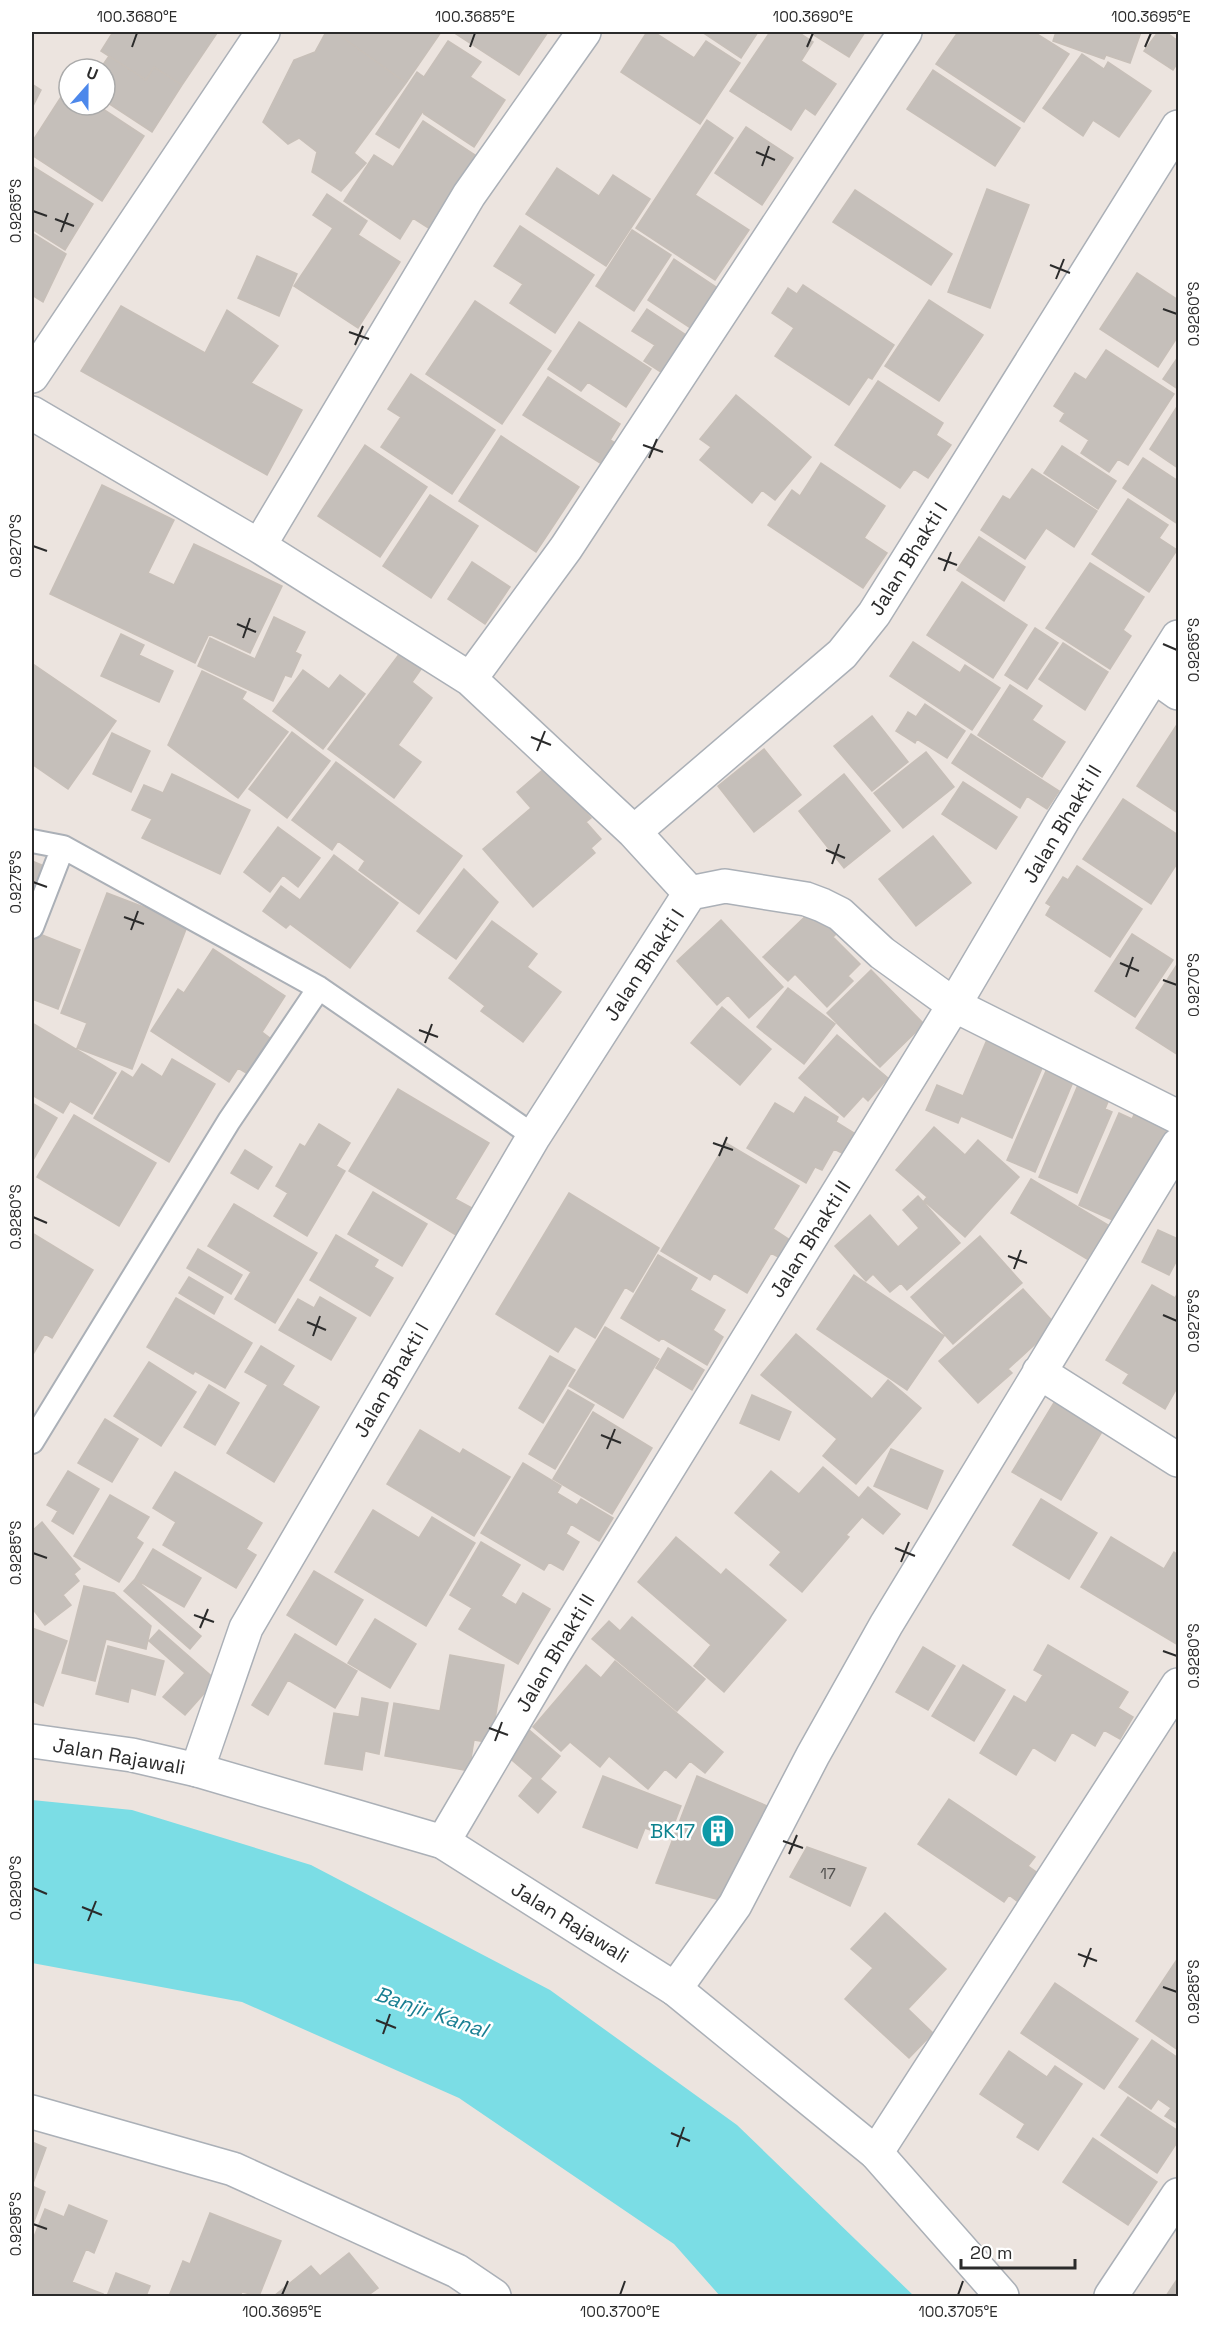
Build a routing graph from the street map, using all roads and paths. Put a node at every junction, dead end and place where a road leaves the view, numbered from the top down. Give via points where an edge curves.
1 (263, 32) edge
2 (584, 32) edge
3 (905, 32) edge
4 (1179, 127) edge
5 (32, 376) edge
6 (32, 413) edge
7 (259, 546) junction
8 (1179, 637) edge
9 (470, 679) junction
10 (1166, 684) edge
11 (634, 832) junction
12 (32, 841) edge
13 (63, 847) junction
14 (690, 893) junction
15 (32, 927) edge
16 (318, 988) junction
17 (954, 1005) junction
18 (1179, 1116) edge
19 (534, 1136) junction
20 (1179, 1145) edge
21 (1039, 1372) junction
22 (32, 1442) edge
23 (1179, 1460) edge
24 (1179, 1685) edge
25 (32, 1741) edge
26 (197, 1770) junction
27 (442, 1842) junction
28 (675, 1989) junction
29 (32, 2112) edge
30 (876, 2153) junction
31 (1179, 2195) edge
32 (494, 2296) edge
33 (1002, 2296) edge
34 (1111, 2296) edge

1 - 5 street
2 - 7 street via 469,195
3 - 9 street via 566,548
4 - 11 street, Jalan Bhakti I via 874,614 842,654
6 - 7 street
7 - 9 street
8 - 10 street, Jalan Bhakti II
9 - 11 street
10 - 17 street, Jalan Bhakti II via 1063,819
11 - 14 street, Jalan Bhakti I
12 - 13 lane
13 - 15 lane
13 - 16 lane
14 - 17 street via 725,886 822,905 840,914 882,953
14 - 19 street, Jalan Bhakti I
16 - 19 lane
16 - 22 lane via 229,1121
17 - 18 street
17 - 27 street, Jalan Bhakti II
19 - 26 street, Jalan Bhakti I via 246,1628
20 - 21 street
21 - 23 street
21 - 28 street via 841,1705 735,1905
24 - 30 street
25 - 26 street, Jalan Rajawali via 132,1755
26 - 27 street, Jalan Rajawali
27 - 28 street, Jalan Rajawali
28 - 30 street, Jalan Rajawali
29 - 32 street via 233,2169 458,2271
30 - 33 street, Jalan Rajawali
31 - 34 street

